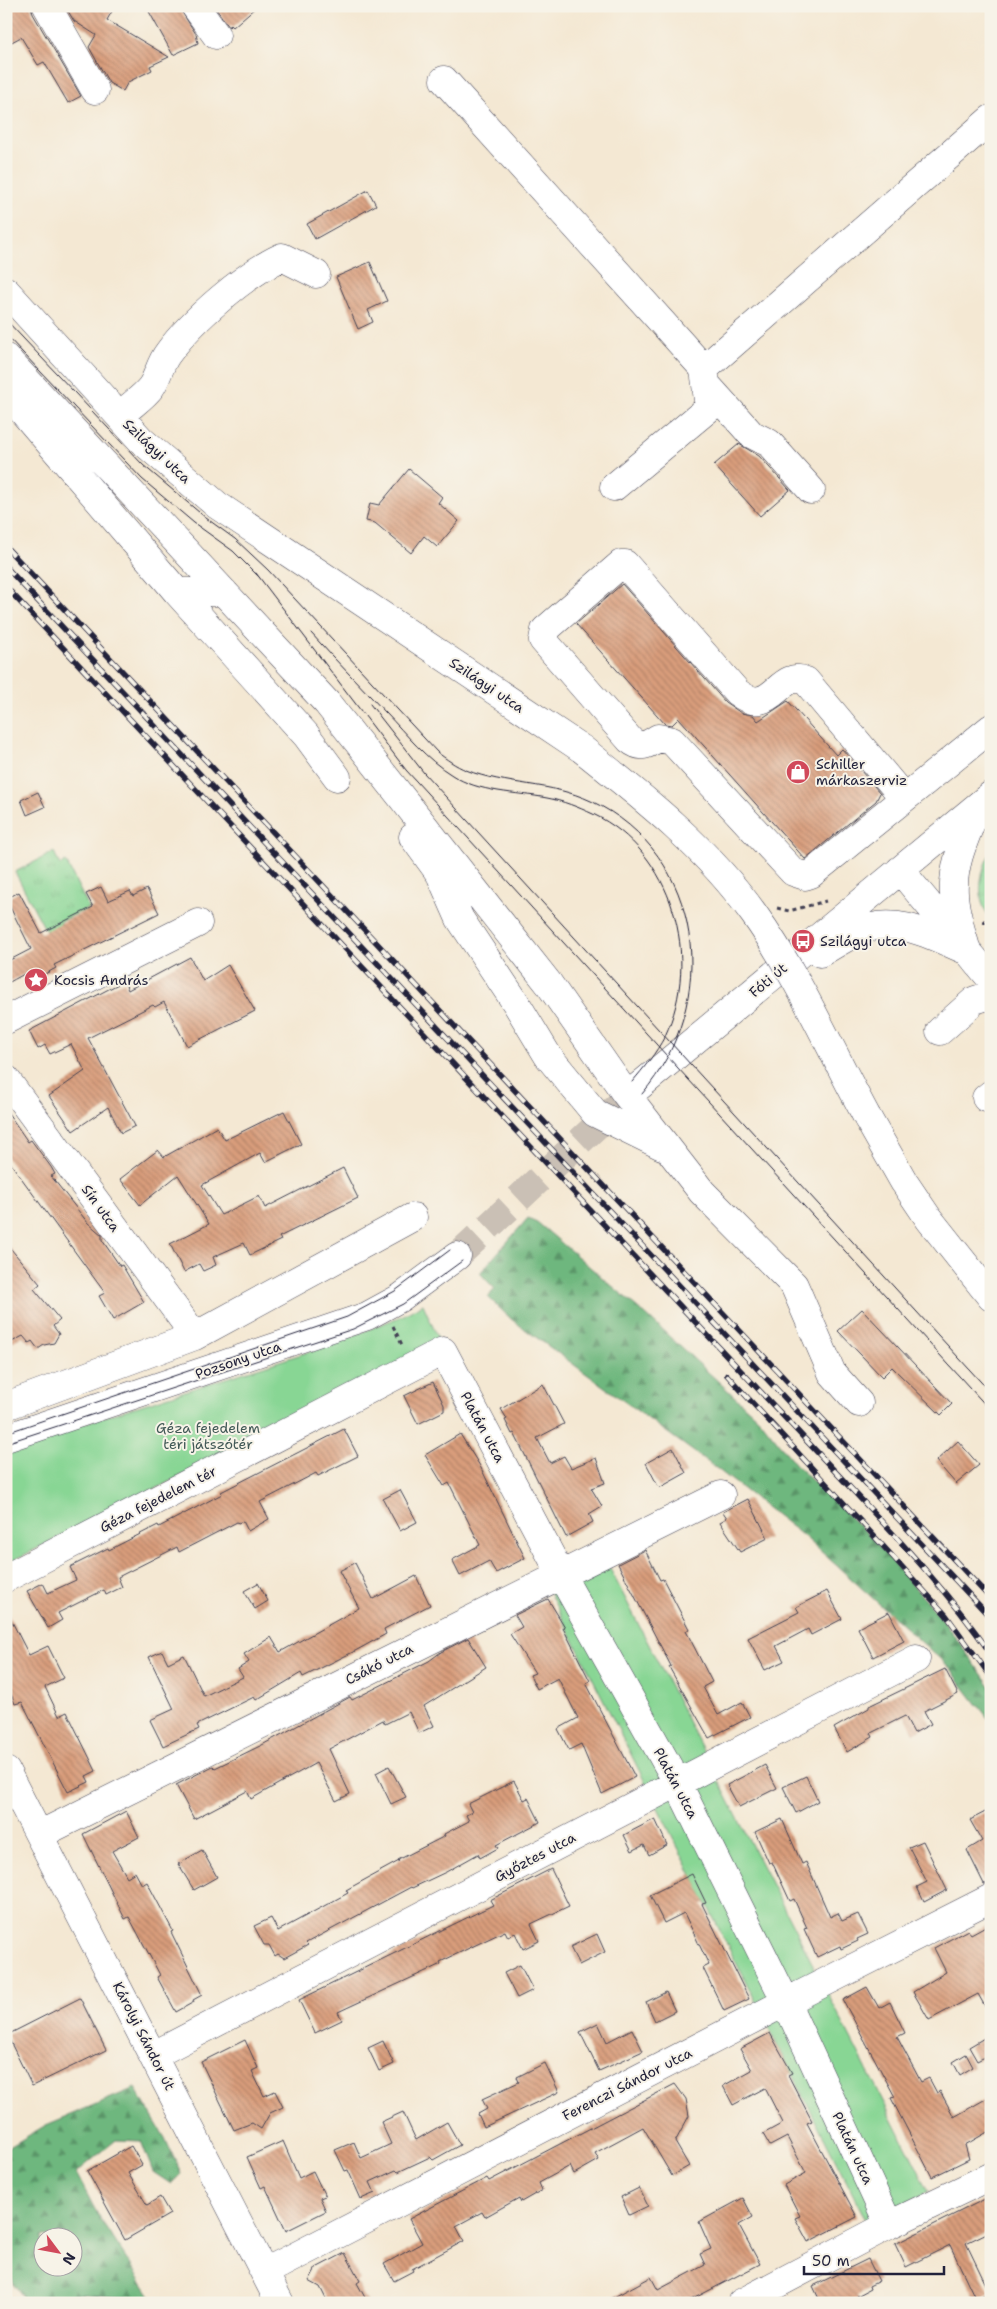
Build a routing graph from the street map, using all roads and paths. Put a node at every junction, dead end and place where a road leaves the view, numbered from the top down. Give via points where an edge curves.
1 (47, 6) edge
2 (195, 6) edge
3 (216, 35) dead end
4 (444, 80) dead end
5 (95, 90) dead end
6 (991, 119) edge
7 (316, 274) dead end
8 (6, 291) edge
9 (6, 358) edge
10 (705, 376) junction
11 (6, 392) edge
12 (120, 416) junction
13 (614, 487) dead end
14 (811, 490) dead end
15 (177, 592) junction
16 (224, 592) junction
17 (266, 636) junction
18 (991, 728) edge
19 (337, 777) dead end
20 (904, 798) junction
21 (984, 800) edge
22 (900, 870) junction
23 (830, 899) dead end
24 (771, 901) dead end
25 (198, 923) dead end
26 (967, 952) junction
27 (991, 979) edge
28 (764, 984) junction
29 (991, 995) edge
30 (6, 1020) edge
31 (940, 1031) dead end
32 (6, 1079) edge
33 (637, 1088) tunnel mouth
34 (669, 1150) junction
35 (413, 1217) dead end
36 (456, 1256) tunnel mouth
37 (963, 1261) junction
38 (991, 1275) edge
39 (991, 1297) edge
40 (383, 1307) junction
41 (195, 1336) junction
42 (443, 1351) joint
43 (412, 1367) junction
44 (859, 1403) dead end
45 (6, 1406) edge
46 (6, 1438) edge
47 (721, 1495) dead end
48 (560, 1573) junction
49 (6, 1578) edge
50 (916, 1659) dead end
51 (6, 1771) edge
52 (677, 1782) junction
53 (39, 1835) junction
54 (991, 1898) edge
55 (786, 2002) junction
56 (154, 2055) junction
57 (991, 2176) edge
58 (889, 2226) junction
59 (265, 2272) junction
60 (280, 2303) edge
61 (741, 2303) edge

1 - 5 street
2 - 3 street
4 - 10 street
6 - 10 street
7 - 12 street via 282,256 266,264 216,304 167,353 151,388
8 - 12 street, Szilágyi utca
9 - 16 street
10 - 13 street via 709,408
10 - 14 street via 751,434 769,442
11 - 15 street
12 - 37 street, Szilágyi utca, bridge via 142,440 217,506 582,749 680,830 754,914 794,978 904,1182
15 - 16 street
15 - 19 street via 306,735
16 - 17 street
17 - 34 street via 328,702 450,856 549,984
17 - 34 street via 346,756 440,874 460,919 548,1056 594,1114
18 - 20 street
20 - 20 street via 811,874 805,876 793,872 672,741 658,738 637,746 630,740 543,640 543,634 613,570 625,564 746,699 763,701 793,678 806,680
21 - 22 street, Fóti út
21 - 26 street via 963,842 954,874 954,895
22 - 26 street
22 - 28 street, Fóti út
23 - 24 path via 789,911 777,908
25 - 30 street
26 - 27 street
26 - 28 street via 918,930 882,925 857,932
28 - 33 street, Fóti út
29 - 31 street via 975,1000
32 - 41 street, Sín utca
34 - 44 street via 702,1192 794,1285 832,1373
35 - 41 street
36 - 40 street, Pozsony utca
37 - 38 street
37 - 39 street, Szilágyi utca
40 - 43 path
40 - 46 street, Pozsony utca via 332,1329
41 - 45 street
42 - 43 street, Géza fejedelem tér
42 - 48 street, Platán utca
43 - 49 street, Géza fejedelem tér
47 - 48 street, Csákó utca
48 - 52 street, Platán utca
48 - 53 street, Csákó utca
50 - 52 street, Győztes utca
51 - 53 street, Károlyi Sándor út
52 - 55 street, Platán utca
52 - 56 street, Győztes utca
53 - 56 street, Károlyi Sándor út
54 - 55 street, Ferenczi Sándor utca
55 - 58 street, Platán utca
55 - 59 street, Ferenczi Sándor utca
56 - 59 street, Károlyi Sándor út
57 - 58 street
58 - 61 street
59 - 60 street, Károlyi Sándor út

